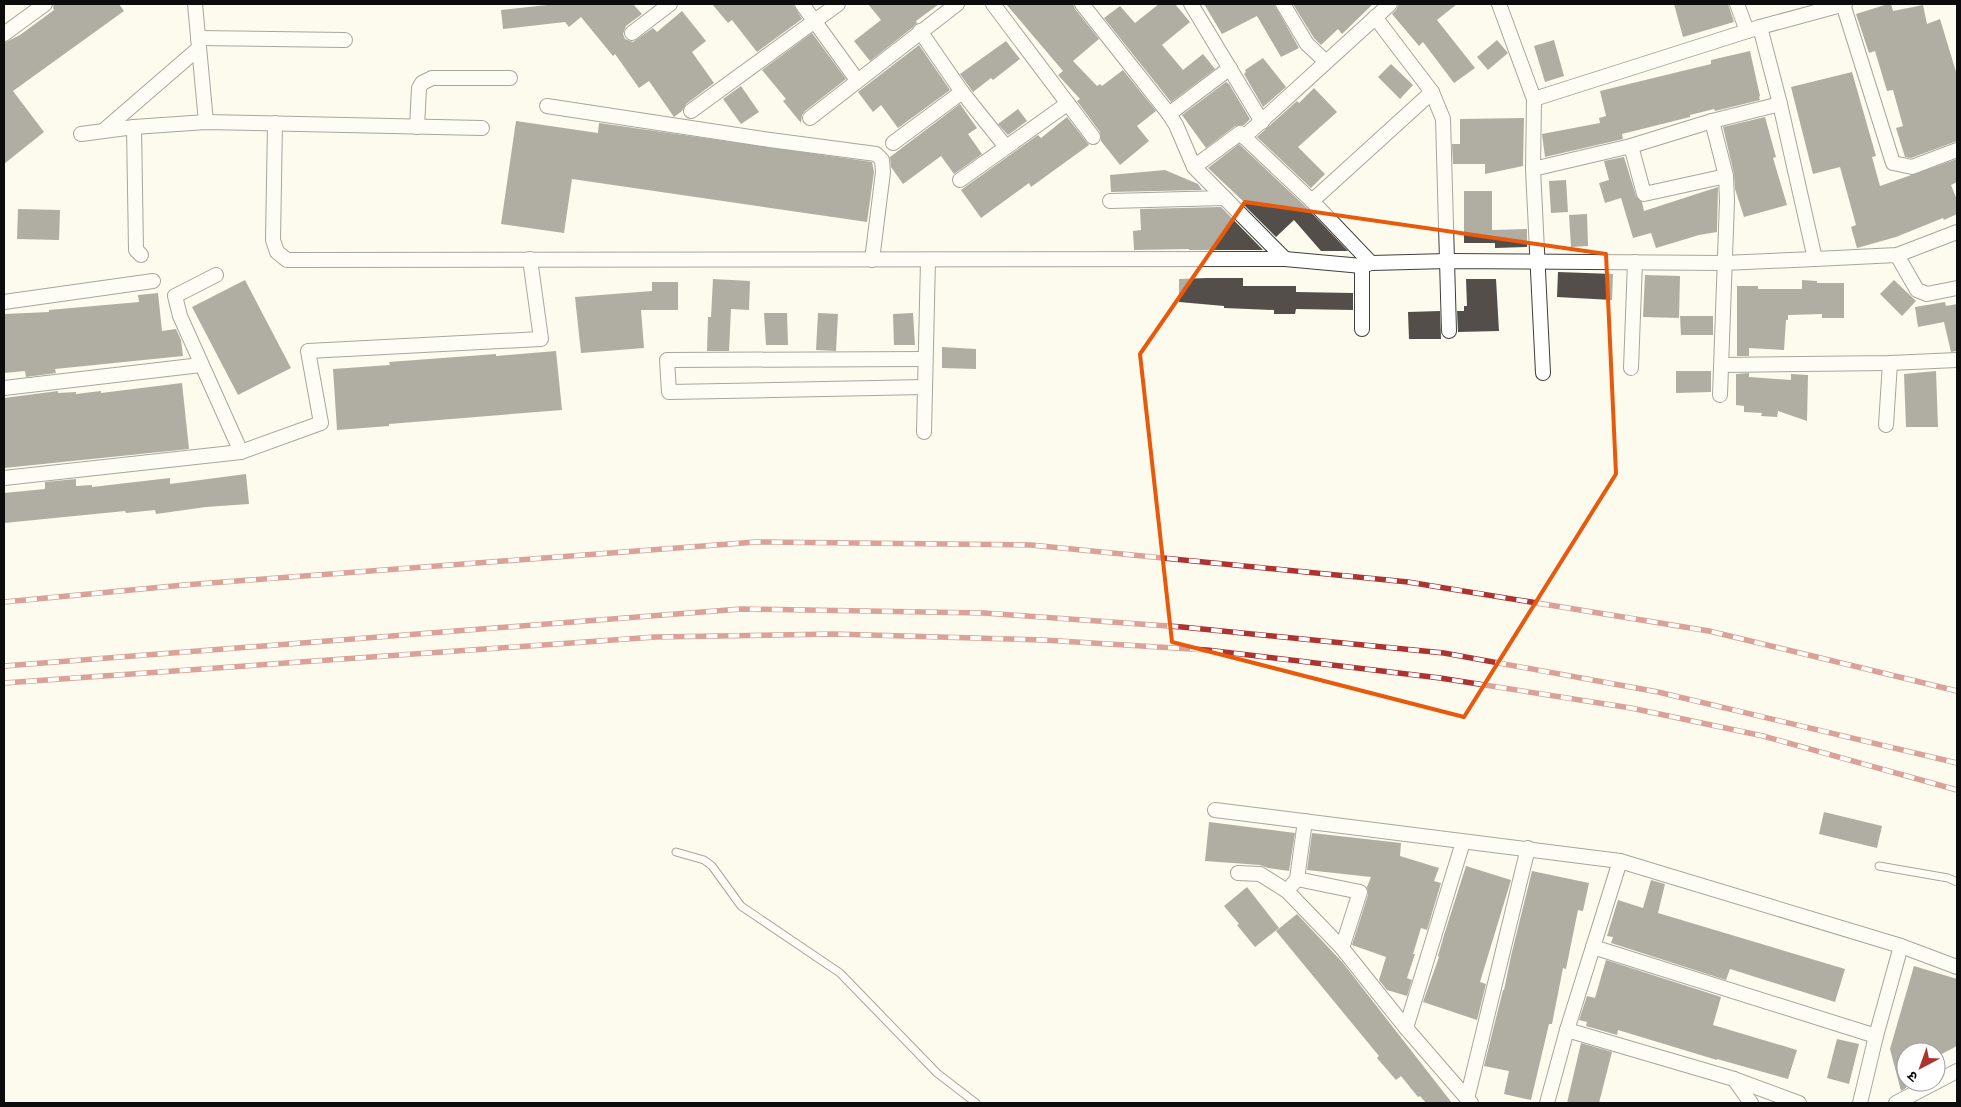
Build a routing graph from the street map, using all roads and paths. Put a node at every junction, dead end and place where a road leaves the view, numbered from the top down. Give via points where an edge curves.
1 (45, 4) edge
2 (195, 4) edge
3 (670, 4) edge
4 (802, 4) edge
5 (838, 4) edge
6 (958, 4) edge
7 (993, 4) edge
8 (1082, 4) edge
9 (1191, 4) edge
10 (1283, 4) edge
11 (1390, 4) edge
12 (1499, 4) edge
13 (1737, 4) edge
14 (1844, 4) edge
15 (1374, 18) junction
16 (815, 21) junction
17 (1760, 27) junction
18 (1746, 31) junction
19 (920, 32) junction
20 (632, 33) dead end
21 (4, 34) edge
22 (345, 40) dead end
23 (198, 43) junction
24 (1325, 62) junction
25 (1230, 68) junction
26 (510, 78) dead end
27 (857, 80) junction
28 (962, 92) junction
29 (1432, 92) junction
30 (1534, 99) junction
31 (1067, 104) junction
32 (1780, 104) junction
33 (547, 106) dead end
34 (691, 111) dead end
35 (1170, 114) junction
36 (810, 118) dead end
37 (1712, 121) junction
38 (206, 122) junction
39 (1262, 122) junction
40 (275, 123) junction
41 (134, 126) junction
42 (417, 127) junction
43 (482, 128) dead end
44 (102, 131) junction
45 (81, 134) dead end
46 (1244, 136) junction
47 (1092, 137) dead end
48 (893, 143) dead end
49 (1631, 146) junction
50 (1006, 148) junction
51 (1957, 150) edge
52 (1194, 168) junction
53 (1533, 169) junction
54 (1726, 176) junction
55 (960, 180) dead end
56 (1225, 198) junction
57 (1110, 201) dead end
58 (1312, 201) junction
59 (1957, 232) edge
60 (141, 255) dead end
61 (1896, 255) junction
62 (530, 259) junction
63 (1285, 259) junction
64 (1815, 259) junction
65 (872, 260) junction
66 (928, 260) junction
67 (1448, 261) junction
68 (1537, 262) junction
69 (1635, 262) junction
70 (1724, 262) junction
71 (1366, 265) junction
72 (216, 275) dead end
73 (152, 280) dead end
74 (1957, 288) edge
75 (4, 302) edge
76 (1362, 329) dead end
77 (1449, 331) dead end
78 (924, 359) junction
79 (1957, 360) edge
80 (1890, 363) junction
81 (201, 365) junction
82 (1722, 365) junction
83 (1631, 368) dead end
84 (1543, 373) dead end
85 (925, 387) junction
86 (4, 388) edge
87 (1720, 395) dead end
88 (1886, 425) dead end
89 (924, 432) dead end
90 (241, 452) junction
91 (4, 478) edge
92 (1215, 810) dead end
93 (1305, 821) junction
94 (1463, 842) junction
95 (1528, 848) junction
96 (676, 852) dead end
97 (1620, 861) junction
98 (1879, 866) dead end
99 (1238, 873) dead end
100 (1298, 879) junction
101 (1957, 882) edge
102 (1287, 891) junction
103 (1901, 946) junction
104 (1593, 947) junction
105 (1342, 948) junction
106 (1957, 967) edge
107 (1406, 1028) junction
108 (1567, 1030) junction
109 (1876, 1036) junction
110 (1957, 1071) edge
111 (1734, 1078) junction
112 (1469, 1101) edge
113 (976, 1103) edge
114 (1548, 1103) edge
115 (1751, 1103) edge
116 (1798, 1103) edge
117 (1860, 1103) edge
118 (1896, 1103) edge

1 - 21 street
2 - 23 street
3 - 20 street
4 - 16 street
5 - 16 street
6 - 19 street
7 - 31 street
8 - 35 street
9 - 25 street
10 - 24 street via 1307,44
11 - 15 street
12 - 30 street
13 - 18 street
14 - 17 street
14 - 51 street via 1893,162 1912,167
15 - 24 street
15 - 29 street
16 - 27 street
16 - 34 street
17 - 18 street
17 - 32 street
18 - 30 street
19 - 27 street
19 - 28 street
22 - 23 street
23 - 38 street
23 - 44 street
24 - 39 street
25 - 35 street
25 - 39 street
26 - 42 street via 432,78 422,83
27 - 36 street
28 - 48 street
28 - 50 street
29 - 58 street
29 - 67 street via 1443,119
30 - 53 street
31 - 47 street
31 - 50 street
32 - 37 street
32 - 64 street
33 - 65 street via 876,154 882,160 883,172
35 - 52 street
37 - 49 street
37 - 54 street
38 - 40 street
38 - 41 street
39 - 46 street
40 - 42 street
40 - 62 street via 274,240 276,252 287,260
41 - 44 street
41 - 60 street via 136,250
42 - 43 street
44 - 45 street
46 - 52 street via 1240,133
46 - 58 street
49 - 53 street
49 - 54 street via 1644,194
50 - 55 street
52 - 56 street
53 - 68 street
54 - 70 street
56 - 57 street
56 - 63 street
58 - 71 street
59 - 61 street
61 - 64 street
61 - 74 street via 1916,290 1927,294
62 - 65 street
62 - 90 street via 541,339 308,351 321,423
63 - 66 street
63 - 71 street
64 - 70 street
65 - 66 street
66 - 78 street
67 - 68 street
67 - 71 street
67 - 77 street
68 - 69 street
68 - 84 street
69 - 70 street
69 - 83 street
70 - 82 street
71 - 76 street
72 - 81 street via 175,296
73 - 75 street
78 - 85 street
78 - 85 street via 667,360 669,392
79 - 80 street
80 - 82 street
80 - 88 street
81 - 86 street
81 - 90 street
82 - 87 street
85 - 89 street
90 - 91 street
92 - 93 street
93 - 94 street
93 - 100 street
94 - 95 street
94 - 107 street
95 - 97 street
95 - 112 street
96 - 113 lane via 704,860 742,906 840,973 937,1074
97 - 103 street
97 - 104 street
98 - 101 lane
99 - 102 street via 1260,874
100 - 102 street
100 - 105 street via 1360,892
102 - 105 street
103 - 106 street
103 - 109 street
104 - 108 street
104 - 109 street
105 - 107 street
107 - 112 street
108 - 111 street
108 - 114 street
109 - 117 street
110 - 118 street
111 - 115 street
111 - 116 street

